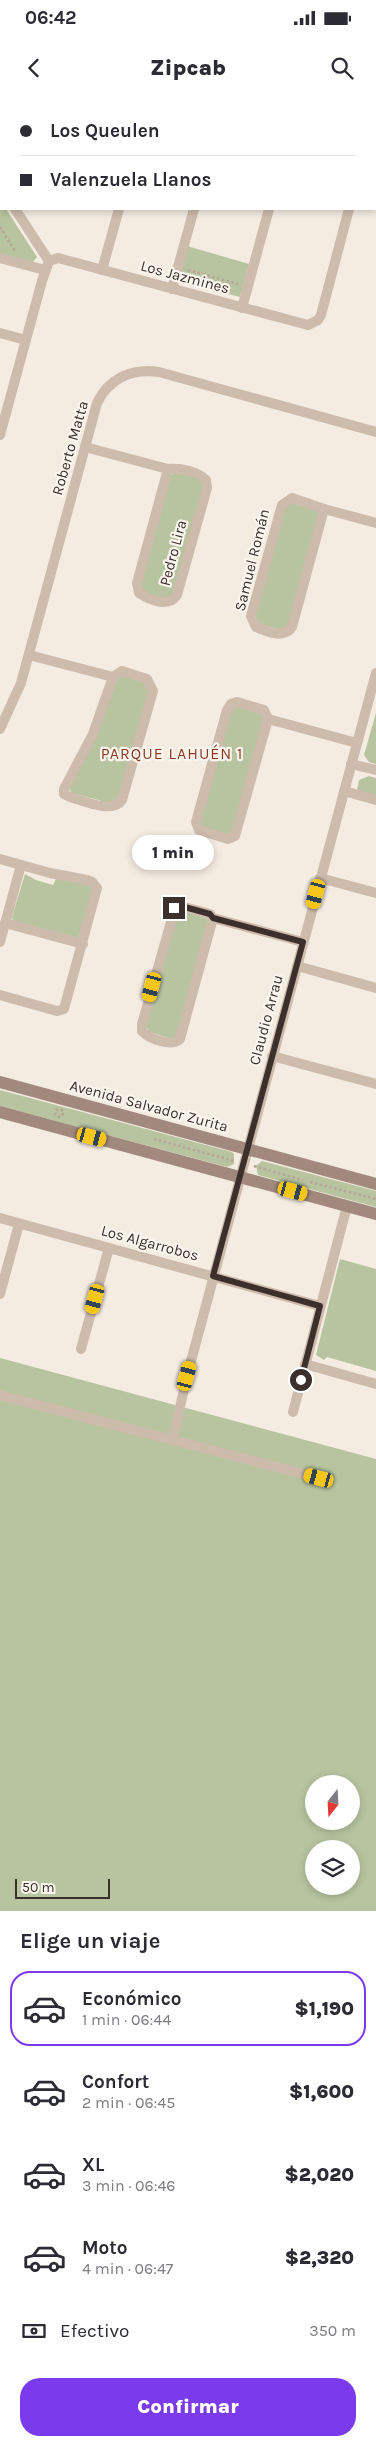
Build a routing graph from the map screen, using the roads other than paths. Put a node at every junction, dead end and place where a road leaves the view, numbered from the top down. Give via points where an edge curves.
1 (16, 210) edge
2 (119, 210) edge
3 (194, 210) edge
4 (269, 210) edge
5 (350, 210) edge
6 (0, 258) edge
7 (47, 266) junction
8 (102, 270) junction
9 (172, 289) junction
10 (242, 308) junction
11 (0, 333) edge
12 (26, 340) junction
13 (3, 409) edge
14 (376, 432) edge
15 (0, 435) edge
16 (85, 447) junction
17 (168, 469) junction
18 (324, 509) junction
19 (376, 523) edge
20 (29, 655) junction
21 (376, 673) edge
22 (113, 677) junction
23 (375, 684) edge
24 (268, 719) junction
25 (2, 723) edge
26 (357, 743) junction
27 (351, 764) junction
28 (376, 770) edge
29 (344, 791) junction
30 (376, 800) edge
31 (0, 859) edge
32 (21, 865) junction
33 (320, 878) junction
34 (376, 893) edge
35 (213, 918) junction
36 (5, 923) junction
37 (0, 942) edge
38 (303, 942) junction
39 (83, 944) junction
40 (297, 966) junction
41 (376, 988) edge
42 (0, 995) edge
43 (272, 1056) junction
44 (0, 1082) edge
45 (376, 1084) edge
46 (0, 1112) edge
47 (247, 1149) junction
48 (240, 1177) junction
49 (376, 1184) edge
50 (346, 1206) junction
51 (376, 1214) edge
52 (0, 1218) edge
53 (19, 1224) junction
54 (109, 1248) junction
55 (213, 1276) junction
56 (0, 1294) edge
57 (320, 1306) junction
58 (81, 1349) dead end
59 (305, 1364) junction
60 (376, 1384) edge
61 (0, 1395) edge
62 (292, 1412) dead end
63 (173, 1438) junction
64 (319, 1478) dead end

1 - 7 street
2 - 8 street
3 - 9 street
4 - 10 street
5 - 10 street, Los Jazmines via 321,315 313,323 302,324
6 - 7 street, Los Jazmines
7 - 8 street, Los Jazmines via 58,258
7 - 12 street
8 - 9 street, Los Jazmines
9 - 10 street, Los Jazmines
11 - 12 street
12 - 13 street
13 - 15 street
14 - 16 street, Roberto Matta via 159,372 142,371 115,380 103,392
16 - 17 street, Pedro Lira
16 - 20 street, Roberto Matta
17 - 17 street, Pedro Lira via 136,583 139,593 164,602 173,601 178,595 207,484 200,475
18 - 18 street, Samuel Román via 292,627 281,634 256,626 251,616 282,505 292,498
18 - 19 street, Samuel Román
20 - 22 street
20 - 25 street, Roberto Matta via 16,696
21 - 23 street, Claudio Arrau
22 - 22 street via 93,734 64,789 64,794 70,797 111,807 122,800 152,691 150,682 143,677 122,671
23 - 26 street, Claudio Arrau
24 - 24 street via 235,836 228,839 199,830 196,822 231,704 237,702 264,710
24 - 26 street
26 - 27 street, Claudio Arrau
27 - 28 street
27 - 29 street, Claudio Arrau
29 - 30 street
29 - 33 street, Claudio Arrau
31 - 32 street
32 - 36 street
32 - 39 street via 88,880 96,885
33 - 34 street
33 - 38 street, Claudio Arrau
35 - 35 street via 210,914 181,906 173,910 142,1024 142,1031 148,1036 171,1043 178,1042 182,1036
35 - 38 street
36 - 37 street
36 - 39 street
38 - 40 street, Claudio Arrau
39 - 42 street via 64,1009 57,1011
40 - 41 street
40 - 43 street, Claudio Arrau
43 - 45 street
43 - 47 street, Claudio Arrau
44 - 47 main road, Avenida Salvador Zurita
46 - 48 main road
47 - 48 street, Claudio Arrau
47 - 49 main road, Avenida Salvador Zurita
48 - 50 main road
48 - 55 street, Claudio Arrau
50 - 51 main road
50 - 57 street
52 - 53 street, Los Algarrobos
53 - 54 street, Los Algarrobos
53 - 56 street
54 - 55 street, Los Algarrobos
54 - 58 street
55 - 57 street, Los Algarrobos
55 - 63 street, Claudio Arrau
57 - 59 street
59 - 60 street
59 - 62 street
61 - 63 street
63 - 64 street

